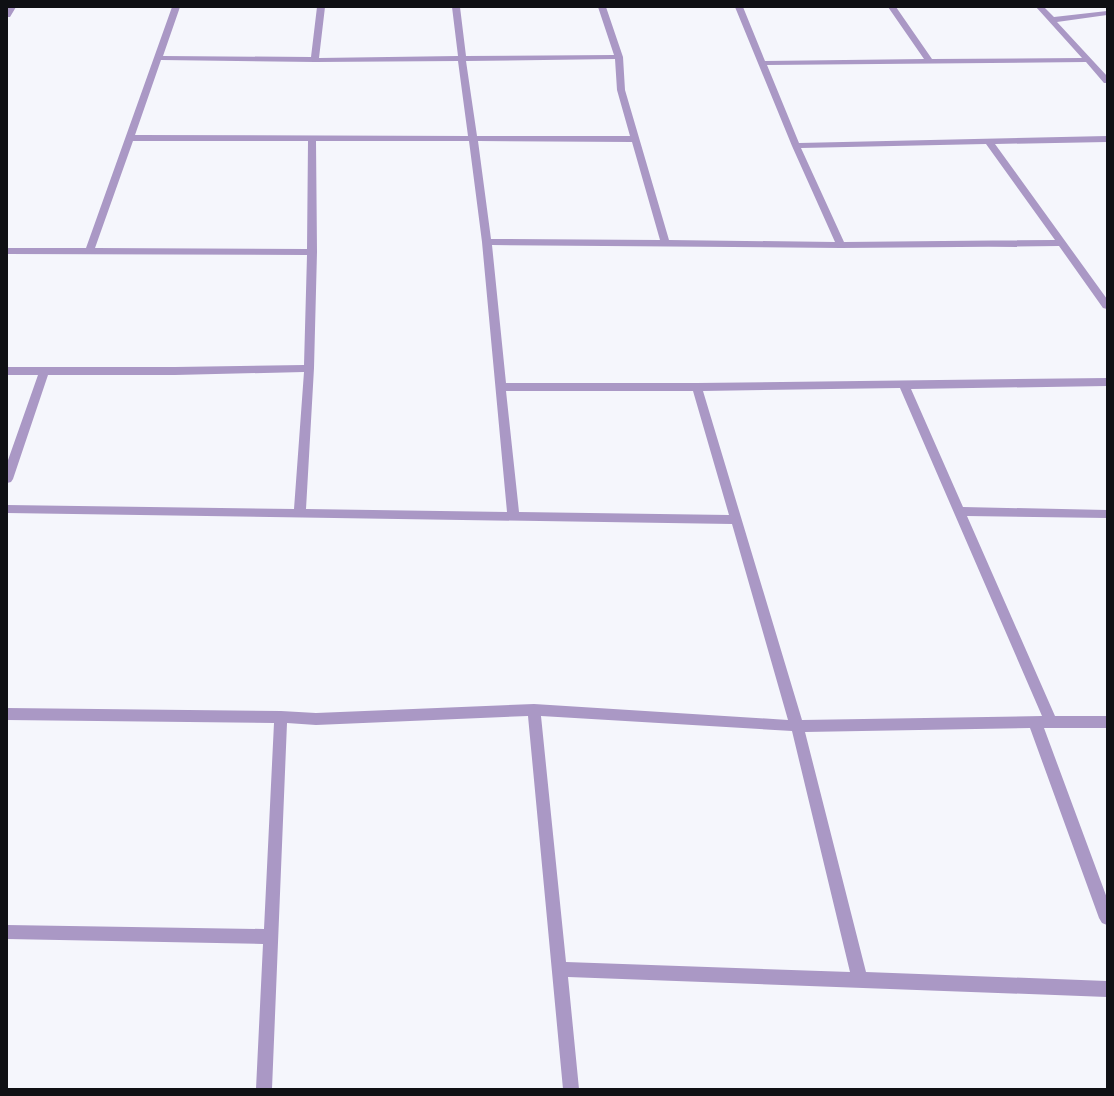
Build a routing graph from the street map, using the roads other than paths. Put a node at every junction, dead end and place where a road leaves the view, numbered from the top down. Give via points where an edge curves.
1 (12, 7) edge
2 (176, 7) edge
3 (321, 7) edge
4 (456, 7) edge
5 (602, 7) edge
6 (739, 7) edge
7 (892, 7) edge
8 (1040, 7) edge
9 (1107, 13) edge
10 (7, 15) edge
11 (1052, 20) junction
12 (619, 57) junction
13 (158, 58) junction
14 (462, 58) junction
15 (315, 59) junction
16 (1087, 60) junction
17 (929, 61) junction
18 (762, 63) junction
19 (1104, 74) edge
20 (1107, 81) edge
21 (130, 138) junction
22 (312, 138) junction
23 (473, 138) junction
24 (635, 139) junction
25 (1107, 139) edge
26 (989, 142) junction
27 (796, 146) junction
28 (487, 242) junction
29 (666, 242) junction
30 (1062, 243) junction
31 (841, 245) junction
32 (7, 251) edge
33 (89, 252) junction
34 (312, 252) junction
35 (1107, 306) edge
36 (309, 368) junction
37 (7, 371) edge
38 (44, 371) junction
39 (1107, 382) edge
40 (904, 384) junction
41 (697, 386) junction
42 (501, 387) junction
43 (7, 479) edge
44 (7, 509) edge
45 (959, 511) junction
46 (300, 514) junction
47 (1107, 514) edge
48 (513, 516) junction
49 (736, 520) junction
50 (534, 710) junction
51 (7, 714) edge
52 (281, 717) junction
53 (1035, 722) junction
54 (1051, 722) junction
55 (1107, 722) edge
56 (797, 726) junction
57 (1107, 918) edge
58 (7, 932) edge
59 (271, 937) junction
60 (560, 969) junction
61 (860, 981) junction
62 (1107, 989) edge
63 (264, 1089) edge
64 (571, 1089) edge

1 - 10 street
2 - 13 street
3 - 15 street
4 - 14 street
5 - 12 street
6 - 18 street
7 - 17 street
8 - 11 street
9 - 11 street
11 - 16 street
12 - 14 street
12 - 24 street via 621,90
13 - 15 street
13 - 21 street
14 - 15 street
14 - 23 street
16 - 17 street
16 - 19 street
17 - 18 street
18 - 27 street
19 - 20 street
21 - 22 street
21 - 33 street
22 - 23 street
22 - 34 street
23 - 24 street
23 - 28 street
24 - 29 street
25 - 26 street
26 - 27 street
26 - 30 street
27 - 31 street
28 - 29 street
28 - 42 street
29 - 31 street
30 - 31 street
30 - 35 street
32 - 33 street
33 - 34 street
34 - 36 street
36 - 38 street
36 - 46 street
37 - 38 street
38 - 43 street
39 - 40 street
40 - 41 street
40 - 45 street
41 - 42 street
41 - 49 street
42 - 48 street
44 - 46 street
45 - 47 street
45 - 54 street
46 - 48 street
48 - 49 street
49 - 56 street
50 - 52 street via 316,719
50 - 56 street
50 - 60 street
51 - 52 street
52 - 59 street
53 - 54 street
53 - 56 street
53 - 57 street
54 - 55 street
56 - 61 street
58 - 59 street
59 - 63 street
60 - 61 street
60 - 64 street
61 - 62 street

